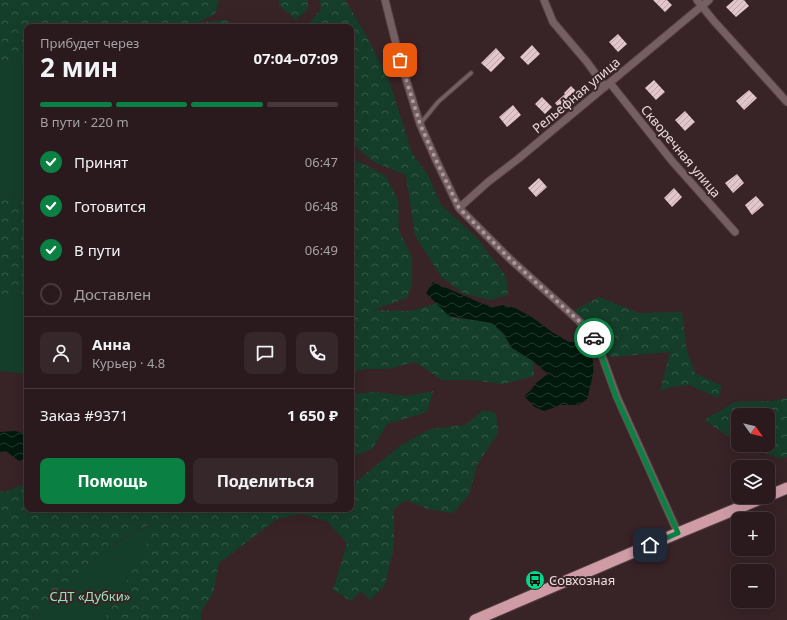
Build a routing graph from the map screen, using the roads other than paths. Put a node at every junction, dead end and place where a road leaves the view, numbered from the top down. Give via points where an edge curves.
1 (385, 0) edge
2 (544, 0) edge
3 (696, 0) edge
4 (708, 0) edge
5 (702, 6) junction
6 (471, 73) dead end
7 (607, 85) junction
8 (787, 102) edge
9 (420, 124) junction
10 (459, 208) junction
11 (735, 232) dead end
12 (787, 488) edge
13 (775, 493) edge
14 (748, 504) edge
15 (678, 533) junction
16 (475, 620) edge

1 - 9 street
2 - 7 street, Скворечная улица via 554,22
3 - 5 street
4 - 5 street, Рельефная улица
5 - 7 street, Рельефная улица
5 - 8 street
6 - 9 lane via 438,102
7 - 10 street, Рельефная улица
7 - 11 street, Скворечная улица
9 - 10 street
10 - 15 street via 510,259 579,321 597,342 616,397
12 - 13 highway
14 - 15 highway
15 - 16 highway

